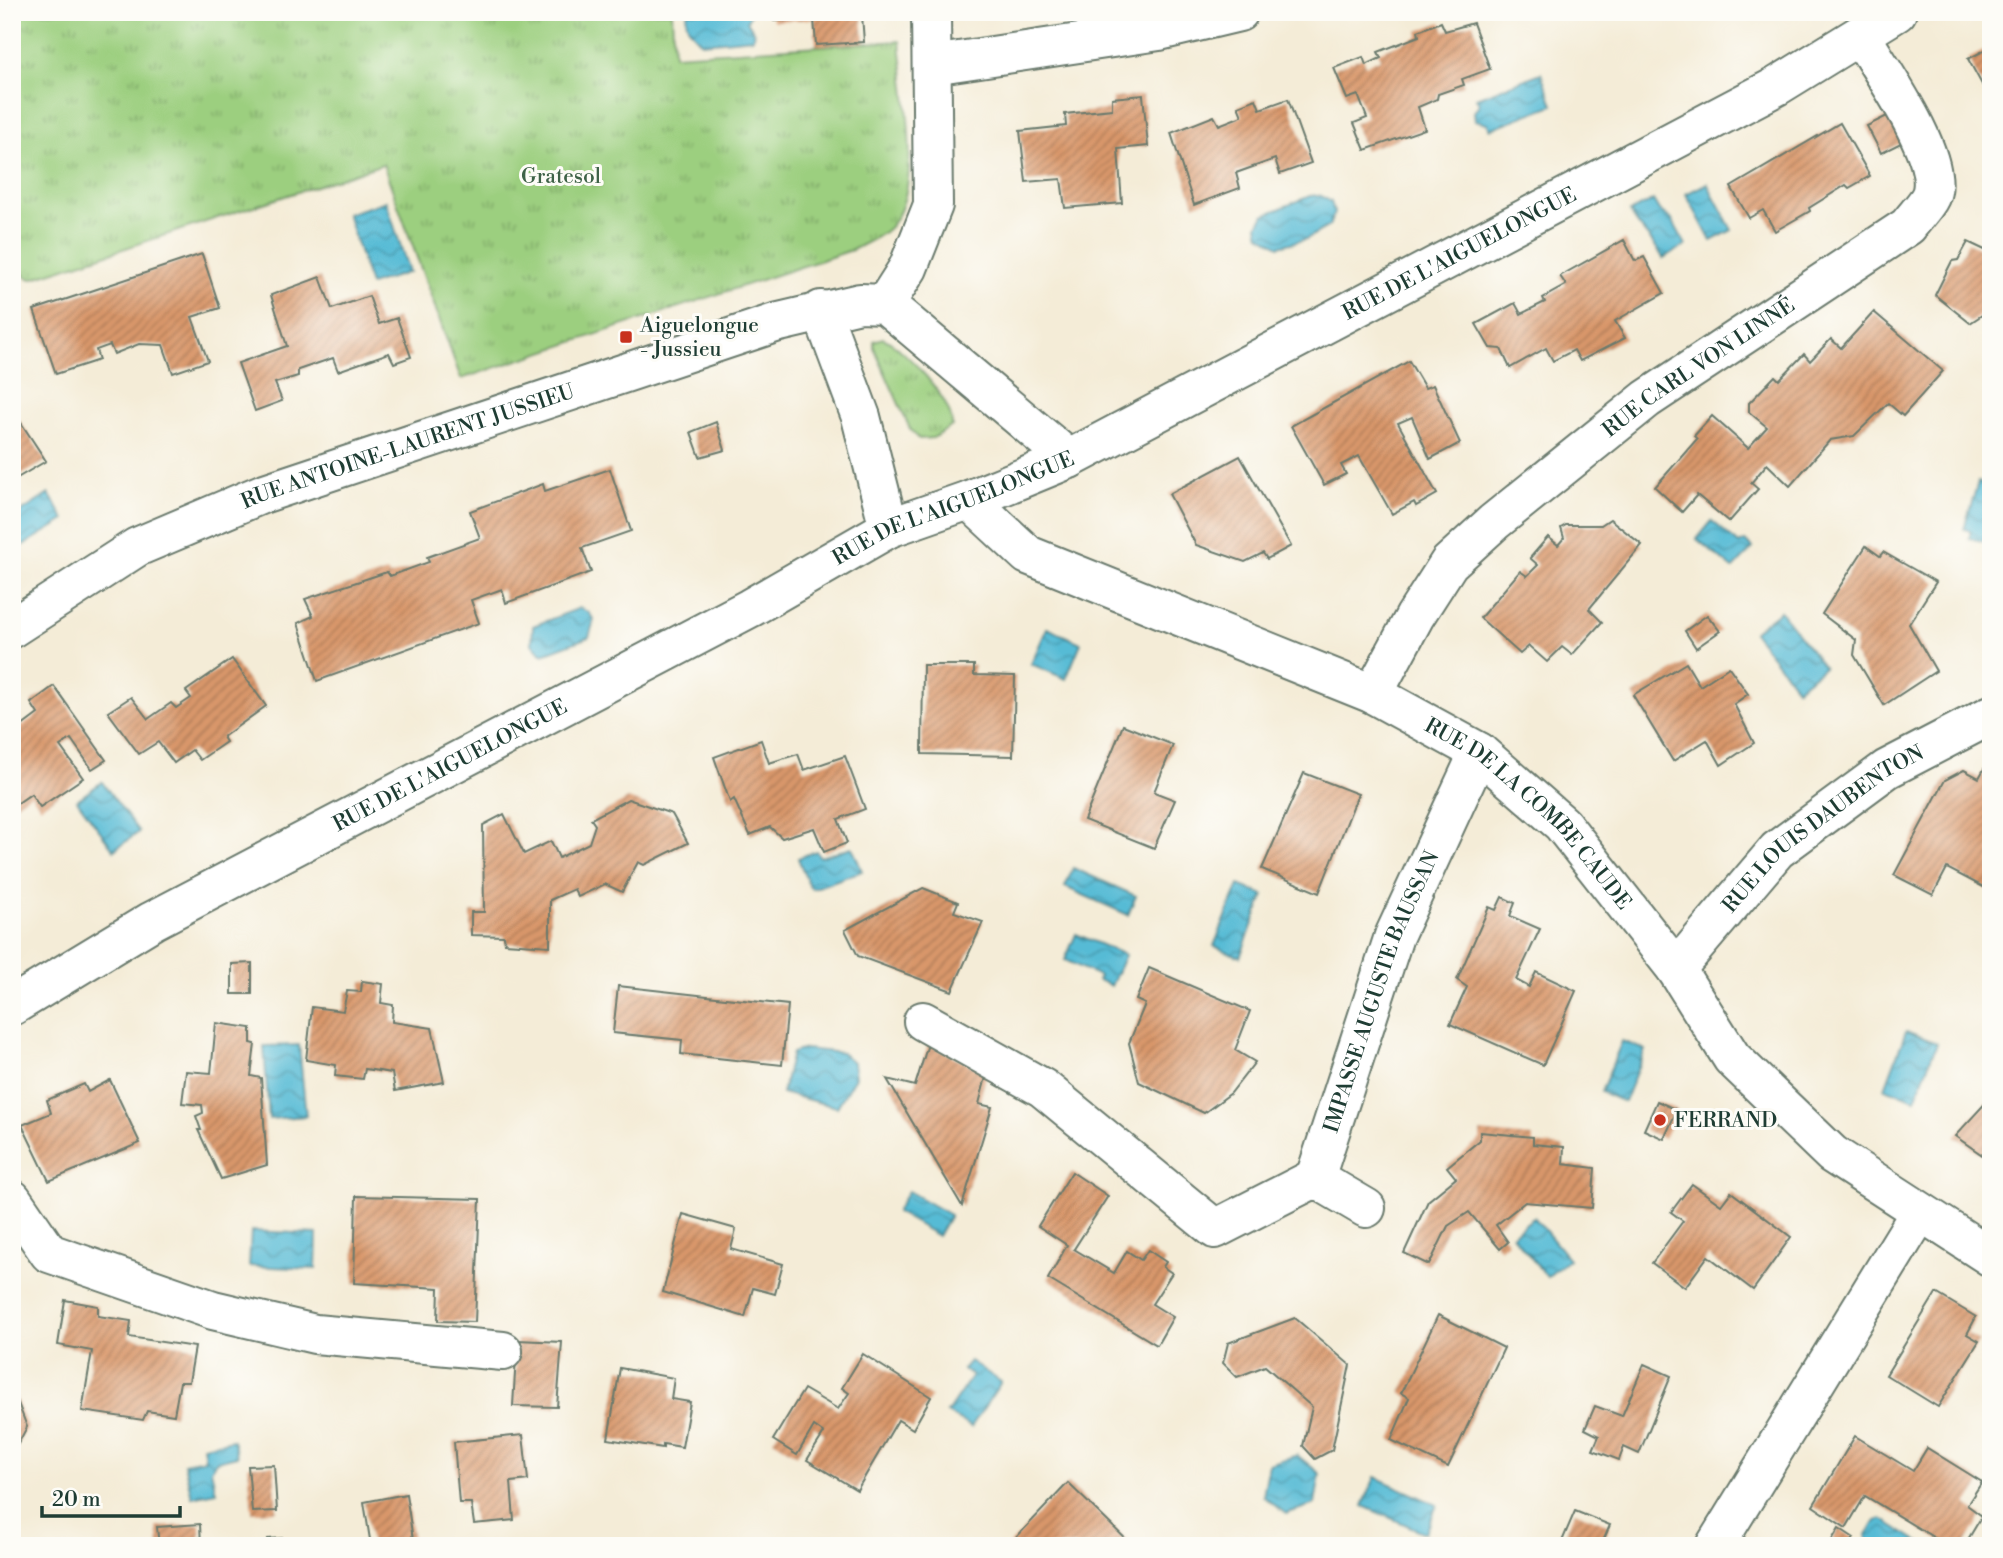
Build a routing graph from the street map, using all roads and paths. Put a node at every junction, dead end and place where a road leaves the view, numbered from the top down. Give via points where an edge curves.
1 (931, 12) edge
2 (1239, 12) edge
3 (1897, 12) edge
4 (1861, 36) junction
5 (932, 65) junction
6 (886, 304) junction
7 (821, 310) junction
8 (1069, 459) junction
9 (969, 500) junction
10 (889, 528) junction
11 (12, 628) edge
12 (1373, 694) junction
13 (1991, 715) edge
14 (1479, 752) junction
15 (1676, 969) junction
16 (12, 1006) edge
17 (922, 1021) dead end
18 (1315, 1178) junction
19 (12, 1199) edge
20 (1366, 1208) dead end
21 (1920, 1212) junction
22 (1991, 1257) edge
23 (503, 1351) dead end
24 (1714, 1546) edge

1 - 5 street
2 - 5 street via 1159,31
3 - 4 street, RUE DE L'AIGUELONGUE
4 - 8 street, RUE DE L'AIGUELONGUE via 1753,99
4 - 12 street, RUE CARL VON LINNÉ via 1919,134 1931,167 1932,192 1914,218 1829,280 1647,399 1494,522 1449,563
5 - 6 street via 933,205 908,268
6 - 7 street, RUE ANTOINE-LAURENT JUSSIEU
6 - 8 street
7 - 10 street via 861,417
7 - 11 street, RUE ANTOINE-LAURENT JUSSIEU via 262,494 137,547
8 - 9 street, RUE DE L'AIGUELONGUE
9 - 10 street, RUE DE L'AIGUELONGUE
9 - 12 street, RUE DE LA COMBE CAUDE via 1028,555
10 - 16 street, RUE DE L'AIGUELONGUE via 750,608 152,921
12 - 14 street, RUE DE LA COMBE CAUDE
13 - 15 street, RUE LOUIS DAUBENTON via 1887,769 1777,850
14 - 15 street, RUE DE LA COMBE CAUDE via 1562,824
14 - 18 street, IMPASSE AUGUSTE BAUSSAN via 1394,936
15 - 21 street, RUE DE LA COMBE CAUDE via 1732,1058 1832,1154
17 - 18 street via 1043,1088 1216,1229
18 - 20 street
19 - 23 street via 49,1253 213,1310 315,1334
21 - 22 street, RUE DE LA COMBE CAUDE
21 - 24 street

